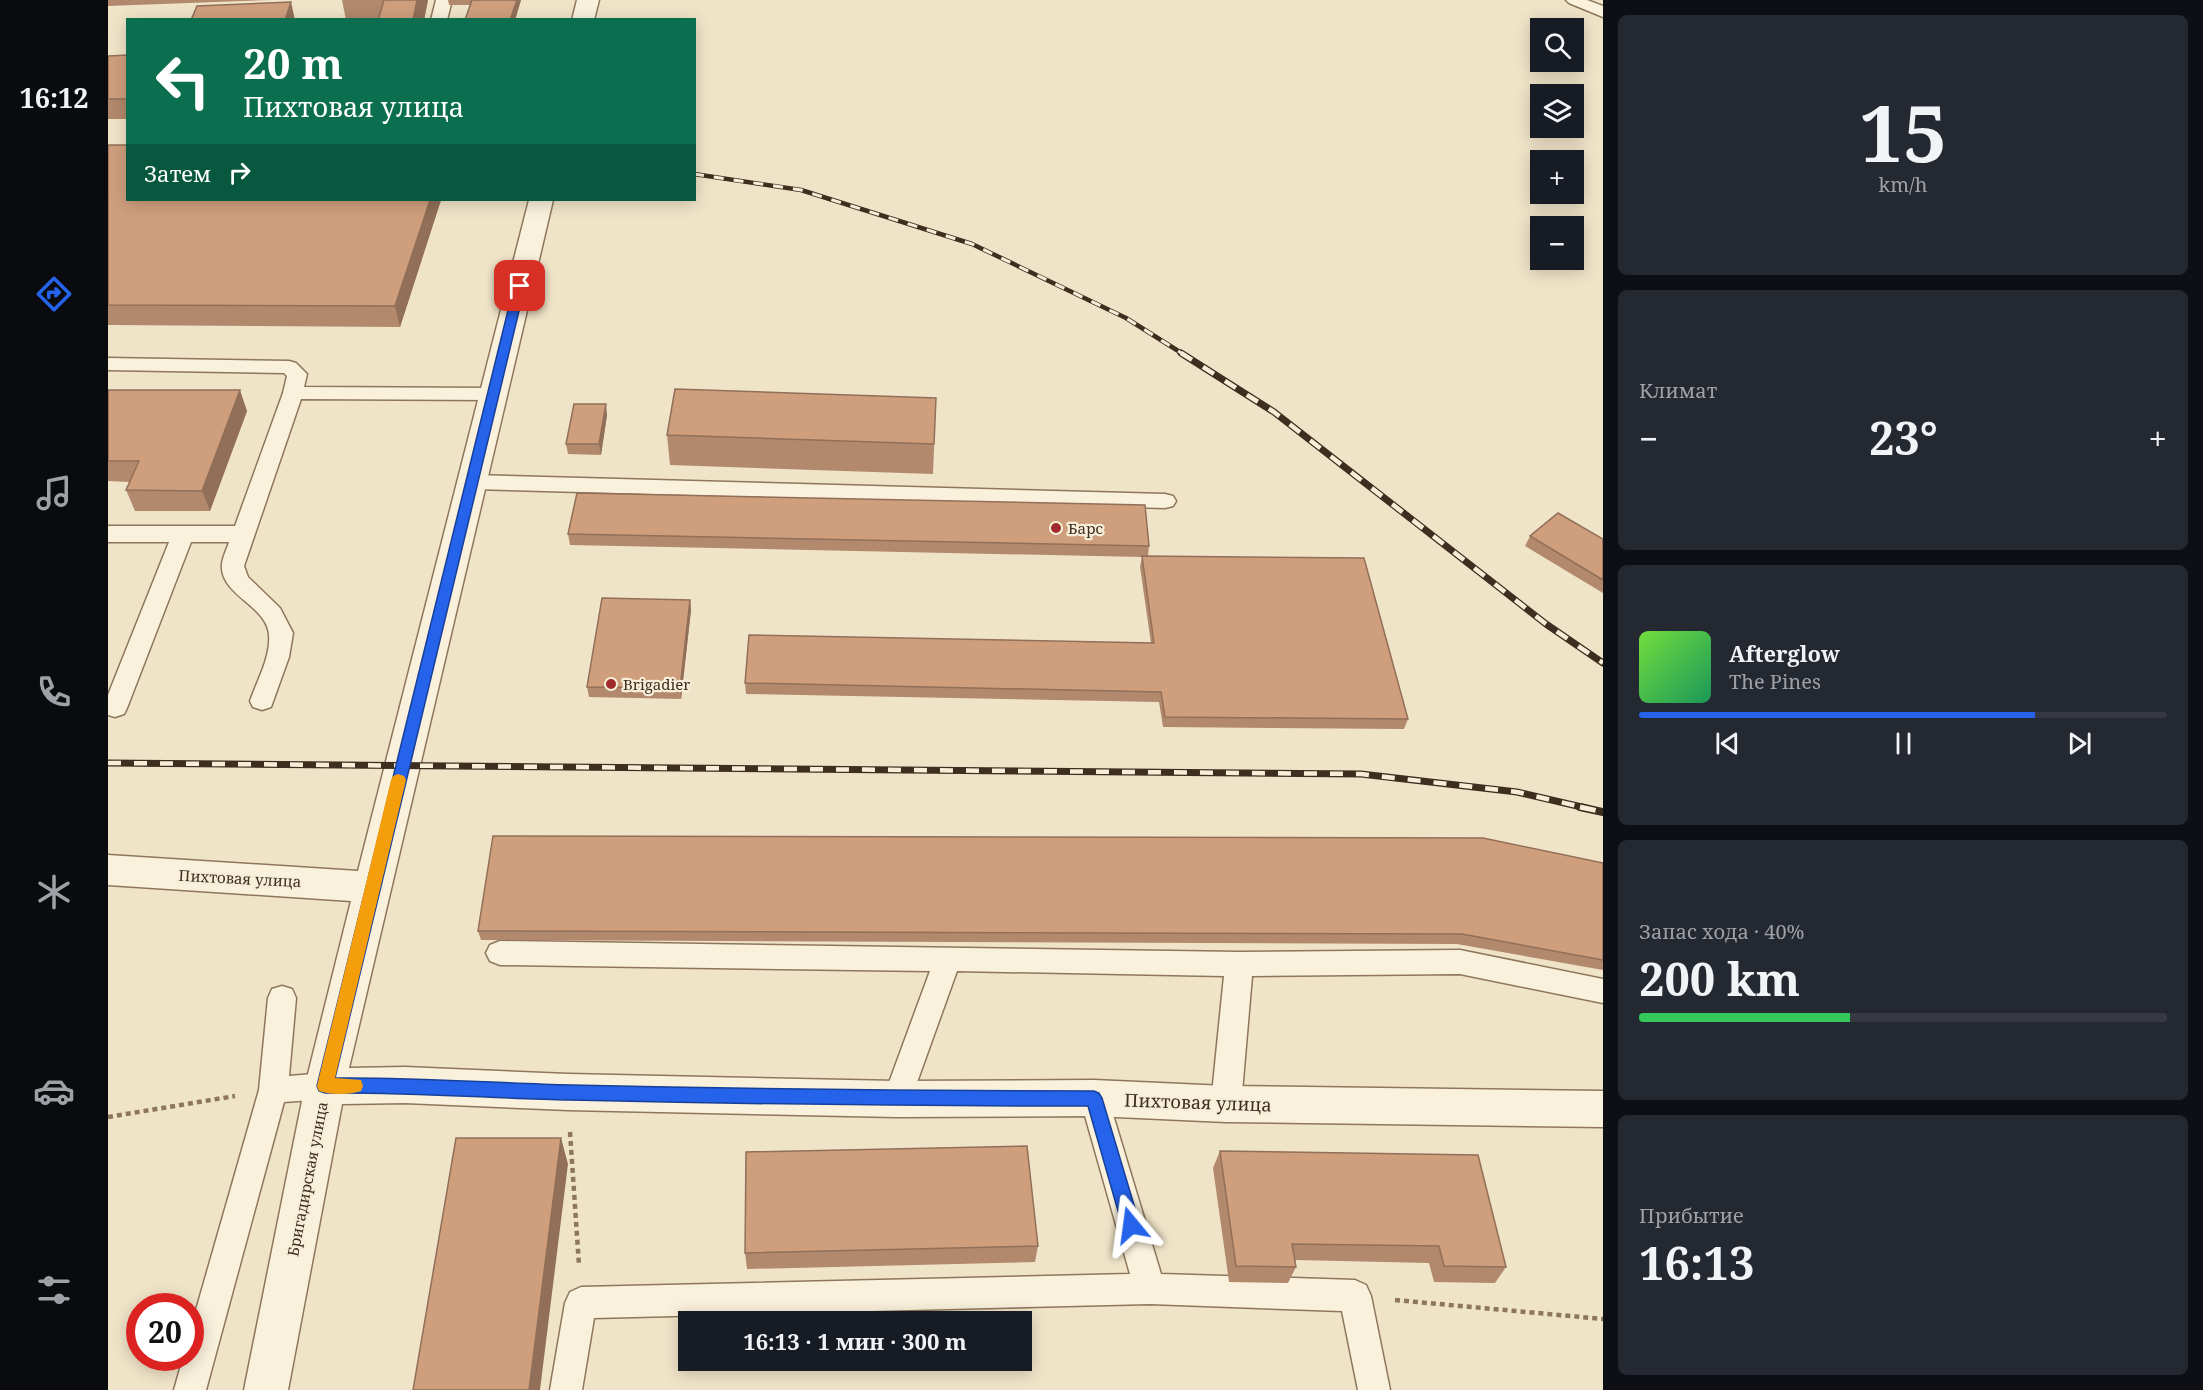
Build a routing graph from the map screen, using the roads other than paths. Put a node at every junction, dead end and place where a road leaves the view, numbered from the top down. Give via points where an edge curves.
1 (444, 0) edge
2 (588, 0) edge
3 (1574, 0) edge
4 (1603, 12) edge
5 (440, 18) edge
6 (584, 18) edge
7 (541, 201) edge
8 (108, 364) edge
9 (293, 393) junction
10 (493, 394) junction
11 (472, 482) junction
12 (1165, 501) dead end
13 (108, 534) edge
14 (183, 534) junction
15 (243, 534) junction
16 (262, 701) dead end
17 (115, 708) dead end
18 (108, 870) edge
19 (372, 887) junction
20 (500, 953) dead end
21 (948, 958) junction
22 (1239, 964) junction
23 (1603, 991) edge
24 (282, 998) dead end
25 (325, 1086) junction
26 (273, 1090) junction
27 (1094, 1098) junction
28 (897, 1099) junction
29 (1226, 1104) junction
30 (1603, 1109) edge
31 (1150, 1288) junction
32 (190, 1390) edge
33 (266, 1390) edge
34 (566, 1390) edge
35 (1374, 1390) edge

1 - 5 lane
2 - 6 street
3 - 4 lane
7 - 10 street, Бригадирская улица
8 - 9 lane via 289,367 297,374
9 - 10 lane
9 - 15 lane
10 - 11 street, Бригадирская улица
11 - 12 lane
11 - 19 street, Бригадирская улица
13 - 14 lane
14 - 15 lane
14 - 17 lane
15 - 16 lane via 233,566 235,576 273,613 282,635
18 - 19 street, Пихтовая улица
19 - 25 street, Бригадирская улица
20 - 21 lane
21 - 22 lane
21 - 28 lane
22 - 23 lane via 1460,962
22 - 29 lane
24 - 26 lane
25 - 26 lane
25 - 28 street, Пихтовая улица
25 - 33 street, Бригадирская улица
26 - 32 lane
27 - 28 street, Пихтовая улица
27 - 29 street, Пихтовая улица
27 - 31 lane
29 - 30 street, Пихтовая улица
31 - 34 lane via 581,1303
31 - 35 lane via 1355,1296

